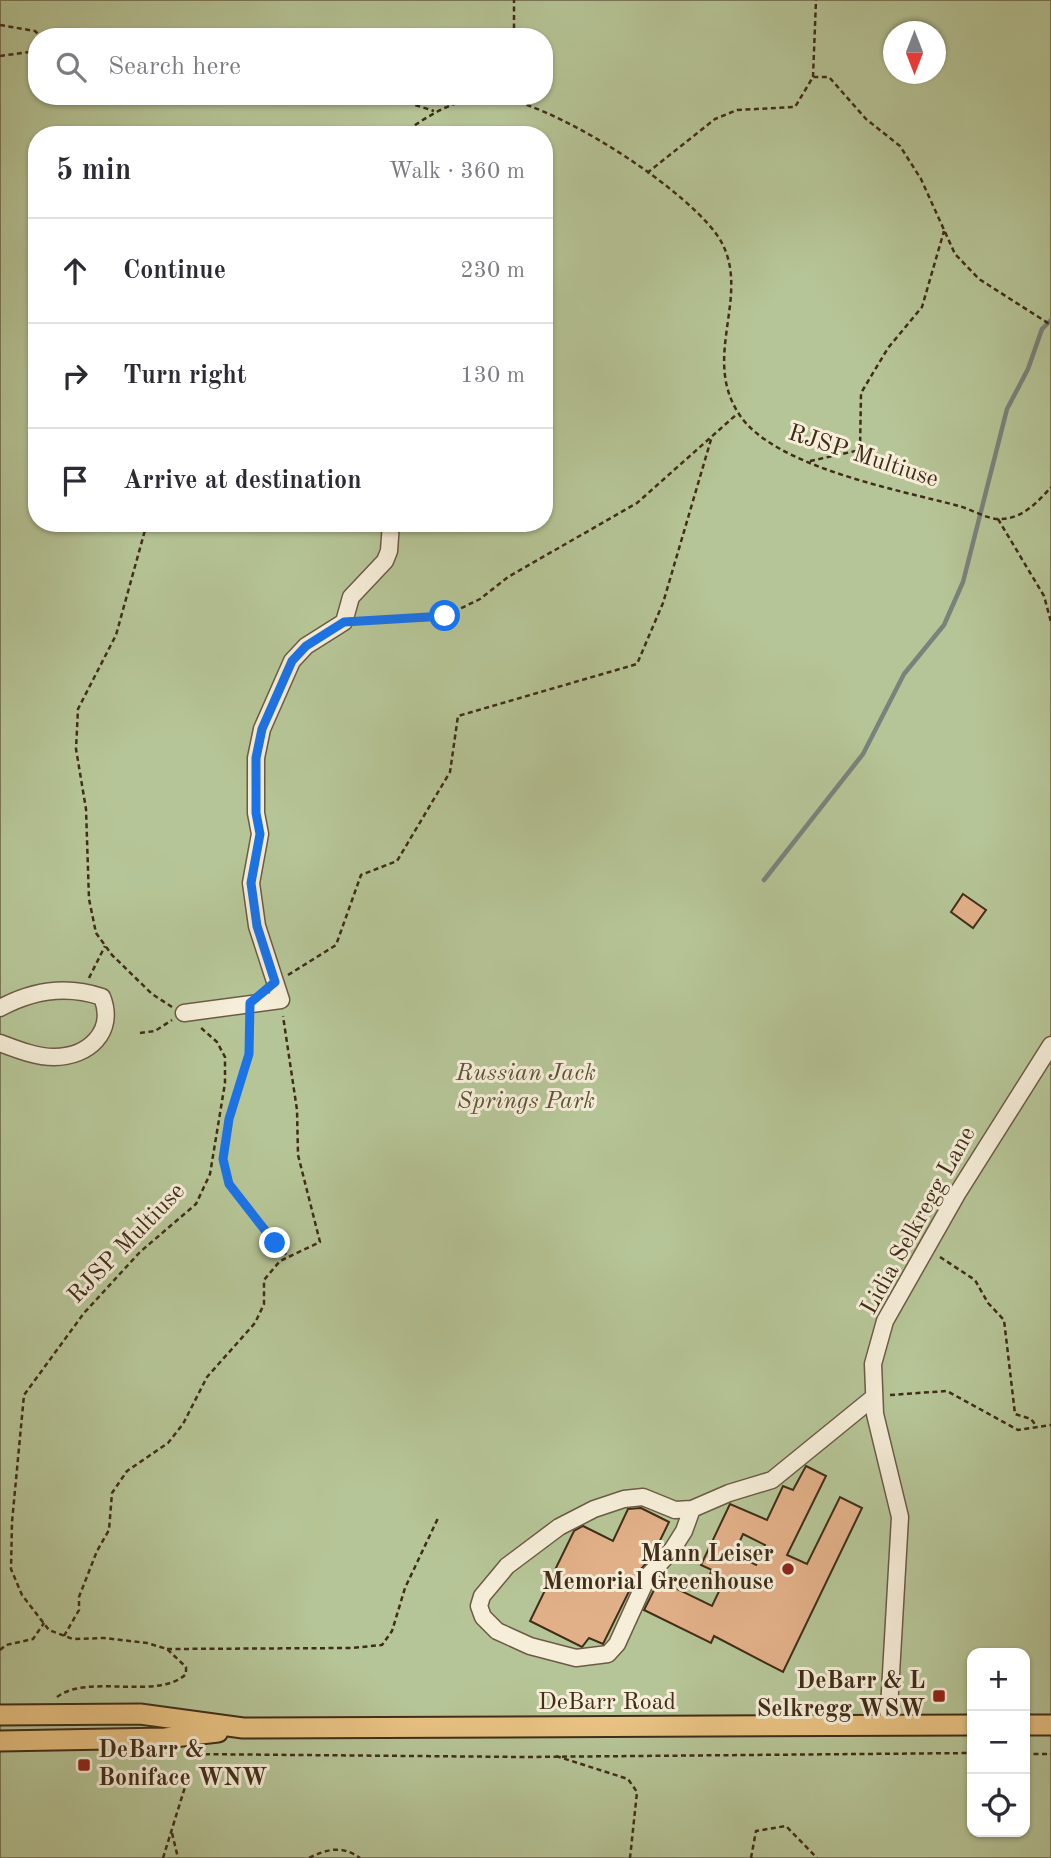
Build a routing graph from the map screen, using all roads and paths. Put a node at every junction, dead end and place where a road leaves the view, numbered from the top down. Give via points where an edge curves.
1 (514, 0) edge
2 (816, 0) edge
3 (0, 25) edge
4 (514, 28) edge
5 (28, 31) edge
6 (28, 52) edge
7 (0, 56) edge
8 (814, 77) junction
9 (414, 105) edge
10 (456, 105) edge
11 (529, 105) edge
12 (433, 111) junction
13 (413, 126) edge
14 (647, 173) junction
15 (944, 231) junction
16 (1051, 325) edge
17 (738, 413) junction
18 (712, 436) junction
19 (808, 462) junction
20 (1051, 487) edge
21 (998, 519) junction
22 (145, 532) edge
23 (390, 532) edge
24 (344, 622) junction
25 (1051, 622) edge
26 (105, 946) junction
27 (275, 982) junction
28 (84, 991) junction
29 (281, 1000) junction
30 (250, 1003) junction
31 (0, 1008) edge
32 (184, 1013) junction
33 (141, 1033) dead end
34 (0, 1043) edge
35 (1051, 1045) edge
36 (939, 1256) dead end
37 (288, 1257) junction
38 (874, 1396) junction
39 (1051, 1425) edge
40 (1037, 1427) junction
41 (692, 1509) junction
42 (439, 1516) dead end
43 (44, 1623) junction
44 (64, 1636) junction
45 (167, 1649) junction
46 (0, 1650) edge
47 (56, 1703) dead end
48 (0, 1715) edge
49 (1051, 1724) edge
50 (967, 1725) edge
51 (1030, 1725) edge
52 (888, 1726) junction
53 (243, 1728) junction
54 (0, 1741) edge
55 (967, 1753) edge
56 (185, 1754) dead end
57 (1030, 1754) edge
58 (1051, 1754) edge
59 (554, 1755) junction
60 (189, 1774) dead end
61 (172, 1833) junction
62 (163, 1858) edge
63 (178, 1858) edge
64 (309, 1858) edge
65 (360, 1858) edge
66 (630, 1858) edge
67 (751, 1858) edge
68 (817, 1858) edge

1 - 4 path
2 - 8 path
3 - 5 path
6 - 7 path
8 - 14 path via 795,107 737,110 715,119
8 - 15 path via 829,77 866,119 900,145
9 - 12 path
10 - 12 path, RJSP Multiuse
11 - 14 path, RJSP Multiuse via 559,116
12 - 13 path, RJSP Multiuse
14 - 17 path, RJSP Multiuse via 711,226 723,246 731,278 722,357 724,380
15 - 16 path via 955,254 979,279
15 - 19 path via 922,307 888,348 861,393 860,450
17 - 18 path
17 - 19 path, RJSP Multiuse via 763,439
18 - 24 path via 636,503 468,605 445,616
18 - 27 path via 663,603 636,664 458,716 450,772 397,861 361,875 336,945
19 - 21 path, RJSP Multiuse
20 - 21 path via 1035,505
21 - 25 path via 1044,596
22 - 26 path, RJSP Multiuse via 116,635 78,709 76,749 86,809 89,899 96,933
23 - 24 lane via 385,561 351,597
24 - 27 lane via 306,646 292,661 258,748 256,813 260,834 251,883 257,926
26 - 28 path
26 - 32 path, RJSP Multiuse via 152,994
27 - 29 lane
28 - 31 lane via 58,989
28 - 34 lane via 102,997 107,1026 84,1048 50,1057
29 - 30 lane
29 - 37 path via 297,1110 298,1155 320,1242
30 - 32 lane
30 - 37 path via 249,1054 229,1119 223,1159 229,1184
32 - 33 path via 162,1028
32 - 43 path, RJSP Multiuse via 218,1042 225,1057 210,1174 196,1204 140,1252 84,1312 24,1395 11,1569 22,1595
35 - 38 lane, Lidia Selkregg Lane via 957,1194 885,1321 873,1364
36 - 40 path via 975,1280 1004,1320 1015,1413 1031,1419
37 - 44 path via 264,1280 264,1304 255,1324 207,1377 176,1434 127,1471 113,1493 109,1530 79,1597 79,1610
38 - 40 path via 947,1391 1018,1430
38 - 41 lane via 772,1480
38 - 52 lane, Lidia Selkregg Lane via 900,1517
39 - 40 path
41 - 41 lane via 676,1510 643,1497 594,1509 559,1527 507,1566 482,1595 483,1617 497,1631 530,1646 576,1658 608,1654 648,1576 672,1550
42 - 45 path, RJSP Multiuse via 382,1645
43 - 44 path, RJSP Multiuse
43 - 46 path via 33,1639
44 - 45 path, RJSP Multiuse
45 - 47 path via 186,1667 180,1679 62,1693
48 - 53 main road, DeBarr Road via 140,1714
49 - 51 main road
50 - 52 main road, DeBarr Road
52 - 53 main road, DeBarr Road
53 - 54 main road, DeBarr Road via 182,1737
55 - 59 path
56 - 59 path
57 - 58 path
59 - 66 path via 628,1779 637,1792
60 - 61 path
61 - 62 path
61 - 63 path
64 - 65 path via 326,1849
67 - 68 path via 756,1830 786,1826

